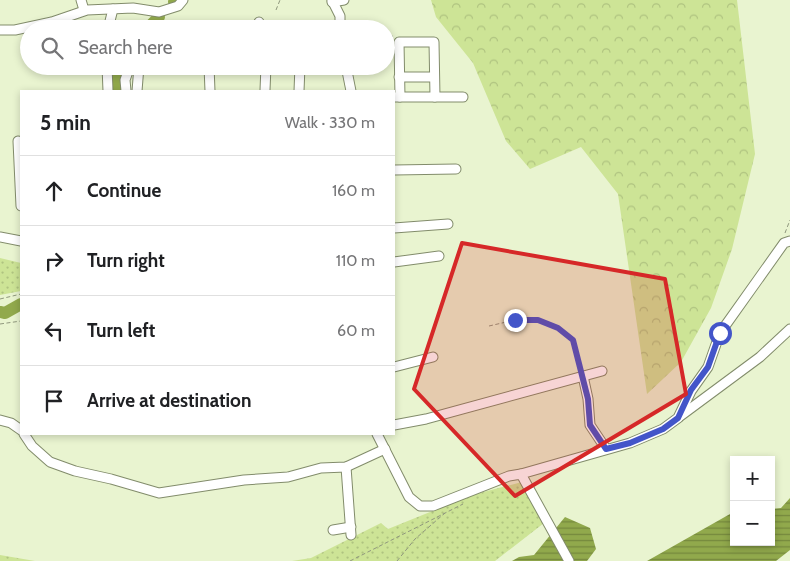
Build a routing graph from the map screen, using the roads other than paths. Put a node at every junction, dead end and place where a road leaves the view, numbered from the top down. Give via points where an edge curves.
1 (81, 0) edge
2 (183, 0) edge
3 (344, 0) edge
4 (332, 2) edge
5 (113, 9) junction
6 (84, 10) junction
7 (57, 20) edge
8 (110, 20) edge
9 (340, 20) edge
10 (20, 29) edge
11 (0, 30) edge
12 (107, 75) edge
13 (127, 75) edge
14 (138, 75) edge
15 (209, 75) edge
16 (266, 75) edge
17 (300, 75) edge
18 (348, 75) edge
19 (399, 77) junction
20 (434, 77) junction
21 (108, 90) edge
22 (126, 90) edge
23 (136, 90) edge
24 (210, 90) edge
25 (265, 90) dead end
26 (299, 90) edge
27 (351, 90) edge
28 (397, 97) edge
29 (435, 97) junction
30 (463, 97) dead end
31 (18, 142) dead end
32 (456, 169) dead end
33 (395, 170) edge
34 (20, 185) edge
35 (448, 224) dead end
36 (395, 228) edge
37 (0, 237) edge
38 (20, 240) edge
39 (787, 242) edge
40 (439, 256) dead end
41 (395, 262) edge
42 (790, 329) edge
43 (434, 357) dead end
44 (395, 367) edge
45 (602, 371) dead end
46 (583, 376) junction
47 (678, 418) junction
48 (0, 420) edge
49 (395, 425) edge
50 (20, 429) edge
51 (25, 435) edge
52 (378, 435) edge
53 (386, 449) junction
54 (606, 449) junction
55 (346, 467) junction
56 (521, 474) junction
57 (332, 530) dead end
58 (569, 561) edge

1 - 6 street
2 - 5 street via 178,6 159,12
3 - 4 street
4 - 9 street
5 - 6 street
5 - 8 street
6 - 7 street
10 - 11 street
12 - 21 street
13 - 22 street
14 - 23 street
15 - 24 street
16 - 25 street
17 - 26 street
18 - 27 street
19 - 20 street
19 - 20 street via 398,42 434,42
19 - 28 street
20 - 29 street
28 - 29 street
29 - 30 street
31 - 34 street
32 - 33 street
35 - 36 street
37 - 38 street
39 - 47 street via 720,333 708,367 691,390
40 - 41 street
42 - 47 street via 760,357
43 - 44 street
45 - 46 street
46 - 49 street
46 - 54 street via 590,425
47 - 54 street via 663,429
48 - 50 street
51 - 55 street via 50,462 159,493
52 - 53 street
53 - 55 street
53 - 56 street via 409,498 420,506 433,506
54 - 56 street
55 - 57 street via 351,531
56 - 58 street

